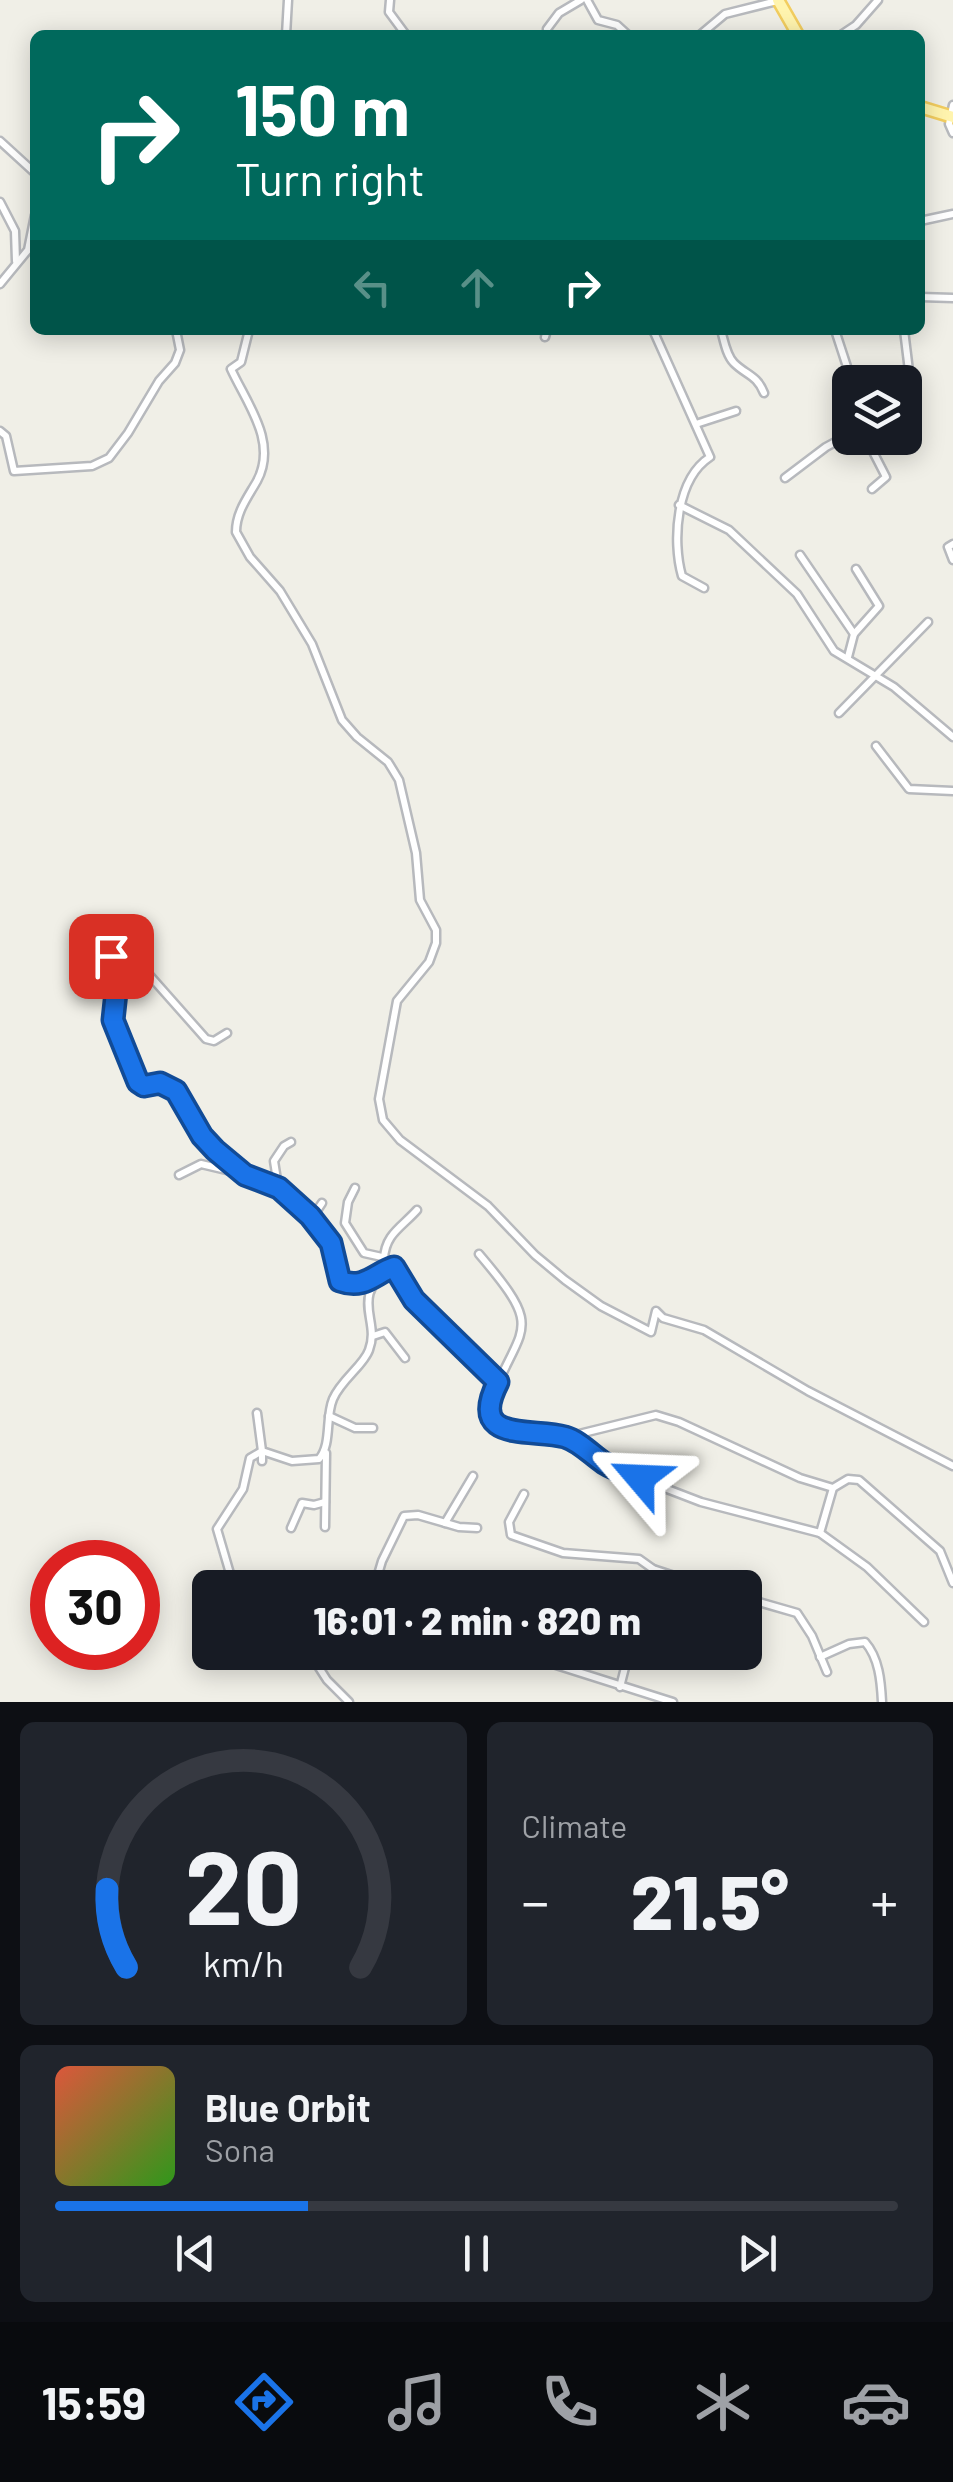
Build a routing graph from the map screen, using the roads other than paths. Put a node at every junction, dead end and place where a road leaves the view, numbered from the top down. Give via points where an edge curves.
1 (288, 0) edge
2 (390, 0) edge
3 (584, 0) edge
4 (778, 0) edge
5 (878, 0) edge
6 (547, 29) dead end
7 (286, 30) edge
8 (402, 30) edge
9 (622, 30) edge
10 (706, 30) edge
11 (795, 30) edge
12 (848, 30) edge
13 (925, 107) edge
14 (952, 113) edge
15 (953, 134) edge
16 (0, 140) edge
17 (30, 168) edge
18 (0, 202) edge
19 (953, 214) edge
20 (925, 221) edge
21 (30, 244) edge
22 (14, 267) junction
23 (0, 284) edge
24 (925, 297) edge
25 (953, 298) edge
26 (178, 335) edge
27 (248, 335) edge
28 (655, 335) edge
29 (722, 335) edge
30 (837, 335) edge
31 (905, 335) edge
32 (846, 365) edge
33 (908, 365) edge
34 (764, 393) dead end
35 (736, 411) dead end
36 (696, 424) junction
37 (0, 431) edge
38 (832, 444) edge
39 (875, 455) edge
40 (785, 478) dead end
41 (872, 489) dead end
42 (679, 505) junction
43 (953, 544) edge
44 (800, 555) dead end
45 (953, 560) edge
46 (856, 570) dead end
47 (704, 588) dead end
48 (928, 622) dead end
49 (854, 634) junction
50 (848, 657) junction
51 (876, 675) junction
52 (839, 712) dead end
53 (953, 736) edge
54 (876, 746) dead end
55 (953, 791) edge
56 (227, 1033) dead end
57 (291, 1142) dead end
58 (179, 1175) dead end
59 (245, 1175) junction
60 (279, 1188) junction
61 (355, 1188) dead end
62 (322, 1203) dead end
63 (418, 1210) dead end
64 (312, 1218) junction
65 (479, 1254) dead end
66 (382, 1257) junction
67 (392, 1266) junction
68 (377, 1279) junction
69 (373, 1336) junction
70 (405, 1358) dead end
71 (498, 1382) junction
72 (257, 1413) dead end
73 (328, 1415) junction
74 (373, 1428) dead end
75 (567, 1437) junction
76 (262, 1451) junction
77 (326, 1452) junction
78 (262, 1461) dead end
79 (953, 1466) edge
80 (473, 1476) dead end
81 (833, 1488) junction
82 (524, 1494) dead end
83 (326, 1501) junction
84 (445, 1523) junction
85 (325, 1527) dead end
86 (291, 1528) dead end
87 (477, 1528) dead end
88 (820, 1533) junction
89 (652, 1564) junction
90 (229, 1570) edge
91 (379, 1570) edge
92 (650, 1570) edge
93 (667, 1570) edge
94 (953, 1583) edge
95 (762, 1603) edge
96 (924, 1622) dead end
97 (820, 1657) junction
98 (321, 1670) edge
99 (571, 1670) edge
100 (624, 1670) edge
101 (827, 1672) dead end
102 (620, 1686) junction
103 (349, 1702) edge
104 (673, 1702) edge
105 (882, 1702) edge

1 - 7 street
2 - 8 street via 389,12
3 - 6 street via 559,12
3 - 9 street via 598,20
4 - 10 street via 725,14
4 - 11 main road
5 - 12 street
13 - 14 main road
14 - 15 street
16 - 17 street
18 - 22 street via 15,231
19 - 20 street
21 - 22 street
22 - 23 street
24 - 25 street
26 - 37 street via 176,363 101,463 14,471
27 - 79 street via 241,362 231,369 266,451 236,532 312,644 342,720 397,774 420,900 436,930 434,952 398,1001 382,1120 601,1306 651,1332 656,1311 704,1330
28 - 36 street
29 - 34 street via 728,356
30 - 32 street
31 - 33 street
35 - 36 street
36 - 42 street via 710,457
38 - 40 street
39 - 41 street via 886,477
42 - 47 street via 682,576
42 - 50 street via 729,530 797,594 834,651
43 - 45 street
44 - 49 street
46 - 49 street via 879,606
48 - 51 street
49 - 50 street
50 - 51 street
51 - 52 street
51 - 53 street
54 - 55 street via 909,789
56 - 59 street via 206,1039 112,934 105,934 117,983 113,1020 138,1082 176,1091 202,1136
57 - 60 street via 274,1161
58 - 59 street via 201,1164
59 - 60 street
60 - 64 street
61 - 66 street via 344,1223 364,1254
62 - 64 street
63 - 66 street via 396,1227
64 - 68 street via 331,1243 340,1281
65 - 71 street via 506,1286 524,1324
66 - 67 street
67 - 68 street
67 - 71 street via 414,1300
68 - 69 street via 368,1313
69 - 70 street via 385,1332
69 - 73 street
71 - 75 street via 488,1406 496,1422 518,1432
72 - 76 street
73 - 74 street via 354,1428
73 - 77 street
75 - 81 street via 656,1415
75 - 88 street via 614,1468 701,1502
76 - 77 street via 292,1462
76 - 78 street
76 - 90 street via 250,1458 244,1489 217,1529
77 - 83 street
80 - 84 street
81 - 88 street
81 - 94 street via 852,1478 866,1484 940,1550
82 - 89 street via 509,1522 518,1539 563,1553
83 - 85 street
83 - 86 street via 302,1503
84 - 87 street
84 - 91 street via 404,1516
88 - 96 street
89 - 92 street
89 - 93 street
95 - 97 street via 797,1614
97 - 101 street
97 - 105 street via 865,1642 881,1678
98 - 103 street
99 - 102 street
100 - 102 street
102 - 104 street

